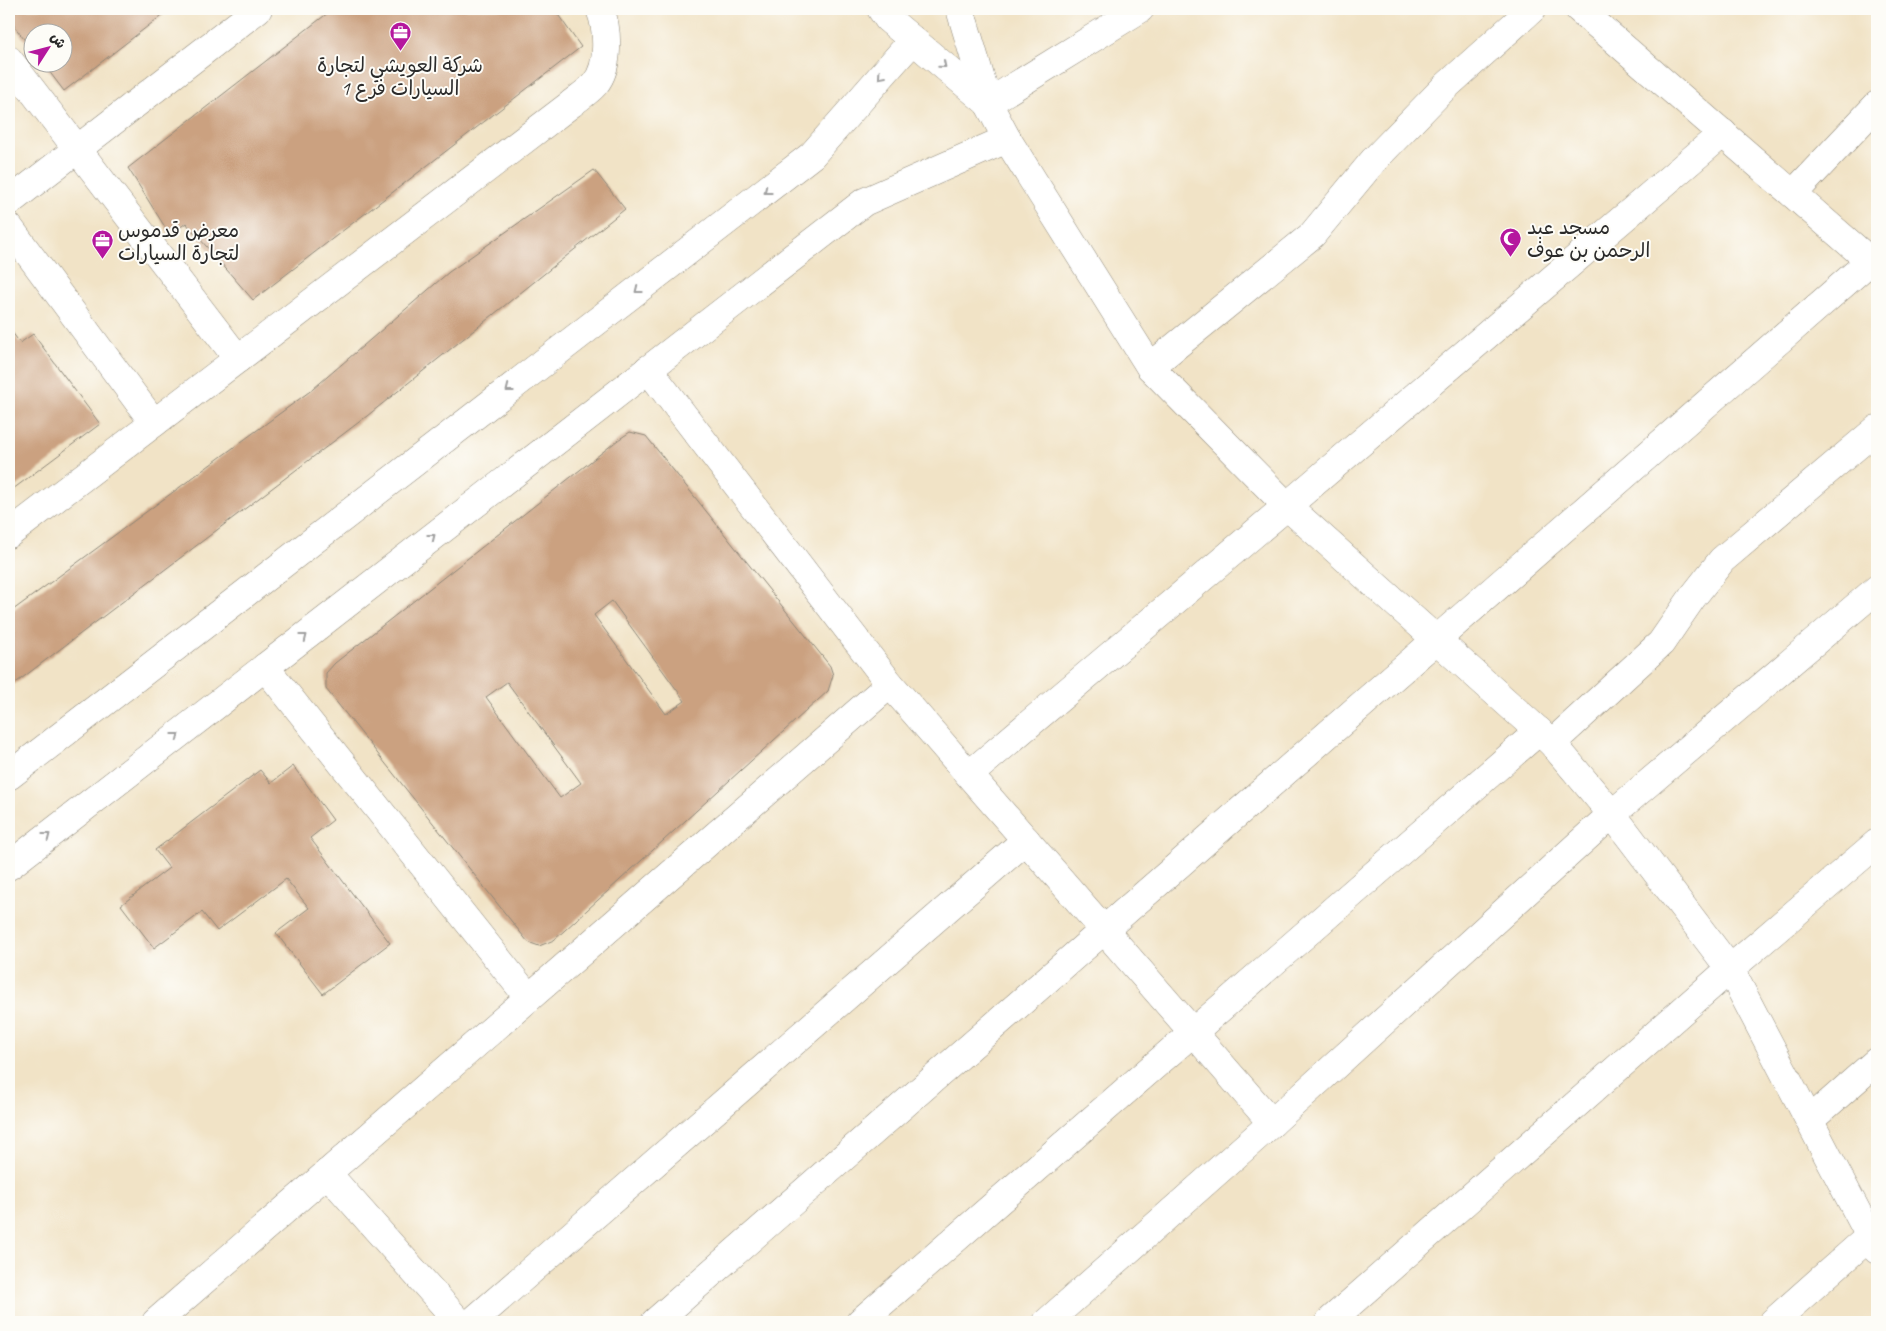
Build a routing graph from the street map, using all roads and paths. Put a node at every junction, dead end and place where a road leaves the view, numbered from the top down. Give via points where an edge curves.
1 (258, 9) edge
2 (600, 9) edge
3 (881, 9) edge
4 (960, 9) edge
5 (1140, 9) edge
6 (1532, 9) edge
7 (1579, 9) edge
8 (913, 40) junction
9 (9, 60) edge
10 (988, 103) junction
11 (1877, 105) edge
12 (1723, 133) junction
13 (1007, 139) junction
14 (77, 149) junction
15 (1793, 194) junction
16 (9, 202) edge
17 (9, 227) edge
18 (1874, 264) edge
19 (238, 359) junction
20 (1150, 367) junction
21 (648, 370) junction
22 (154, 423) junction
23 (1877, 429) edge
24 (1287, 506) junction
25 (9, 534) edge
26 (1877, 589) edge
27 (1437, 640) junction
28 (265, 667) junction
29 (890, 684) junction
30 (1546, 737) junction
31 (970, 774) junction
32 (9, 776) edge
33 (1612, 814) junction
34 (1026, 840) junction
35 (1877, 843) edge
36 (9, 866) edge
37 (1104, 930) junction
38 (1730, 969) junction
39 (529, 998) junction
40 (1192, 1032) junction
41 (1877, 1061) edge
42 (1810, 1120) junction
43 (1272, 1123) junction
44 (327, 1173) junction
45 (1875, 1238) edge
46 (156, 1322) edge
47 (459, 1322) edge
48 (472, 1322) edge
49 (654, 1322) edge
50 (860, 1322) edge
51 (1047, 1322) edge
52 (1329, 1322) edge
53 (1773, 1322) edge

1 - 14 street
2 - 19 street via 606,22 605,62 595,84
3 - 8 street
4 - 10 street
5 - 10 street
6 - 20 street via 1429,103 1374,160 1312,235
7 - 12 street
8 -> 10 street
8 -> 32 street via 812,156
9 - 14 street
10 - 13 street
11 - 15 street
12 - 15 street
12 - 24 street
13 - 20 street
13 - 21 street via 864,202
14 - 16 street
14 - 19 street
15 - 18 street
17 - 22 street
18 - 27 street
19 - 22 street
20 - 24 street
28 -> 21 street
21 - 29 street
22 - 25 street
23 - 30 street via 1722,560 1661,643
24 - 27 street
24 - 31 street
26 - 33 street
27 - 30 street
27 - 37 street
36 -> 28 street
28 - 39 street
29 - 31 street
29 - 39 street
30 - 33 street
30 - 40 street
31 - 34 street
33 - 38 street
33 - 43 street
34 - 37 street
34 - 48 street
35 - 38 street
37 - 40 street
37 - 49 street
38 - 42 street
38 - 52 street
39 - 44 street
40 - 43 street
40 - 50 street
41 - 42 street
42 - 45 street
43 - 51 street
44 - 46 street
44 - 47 street
45 - 53 street

